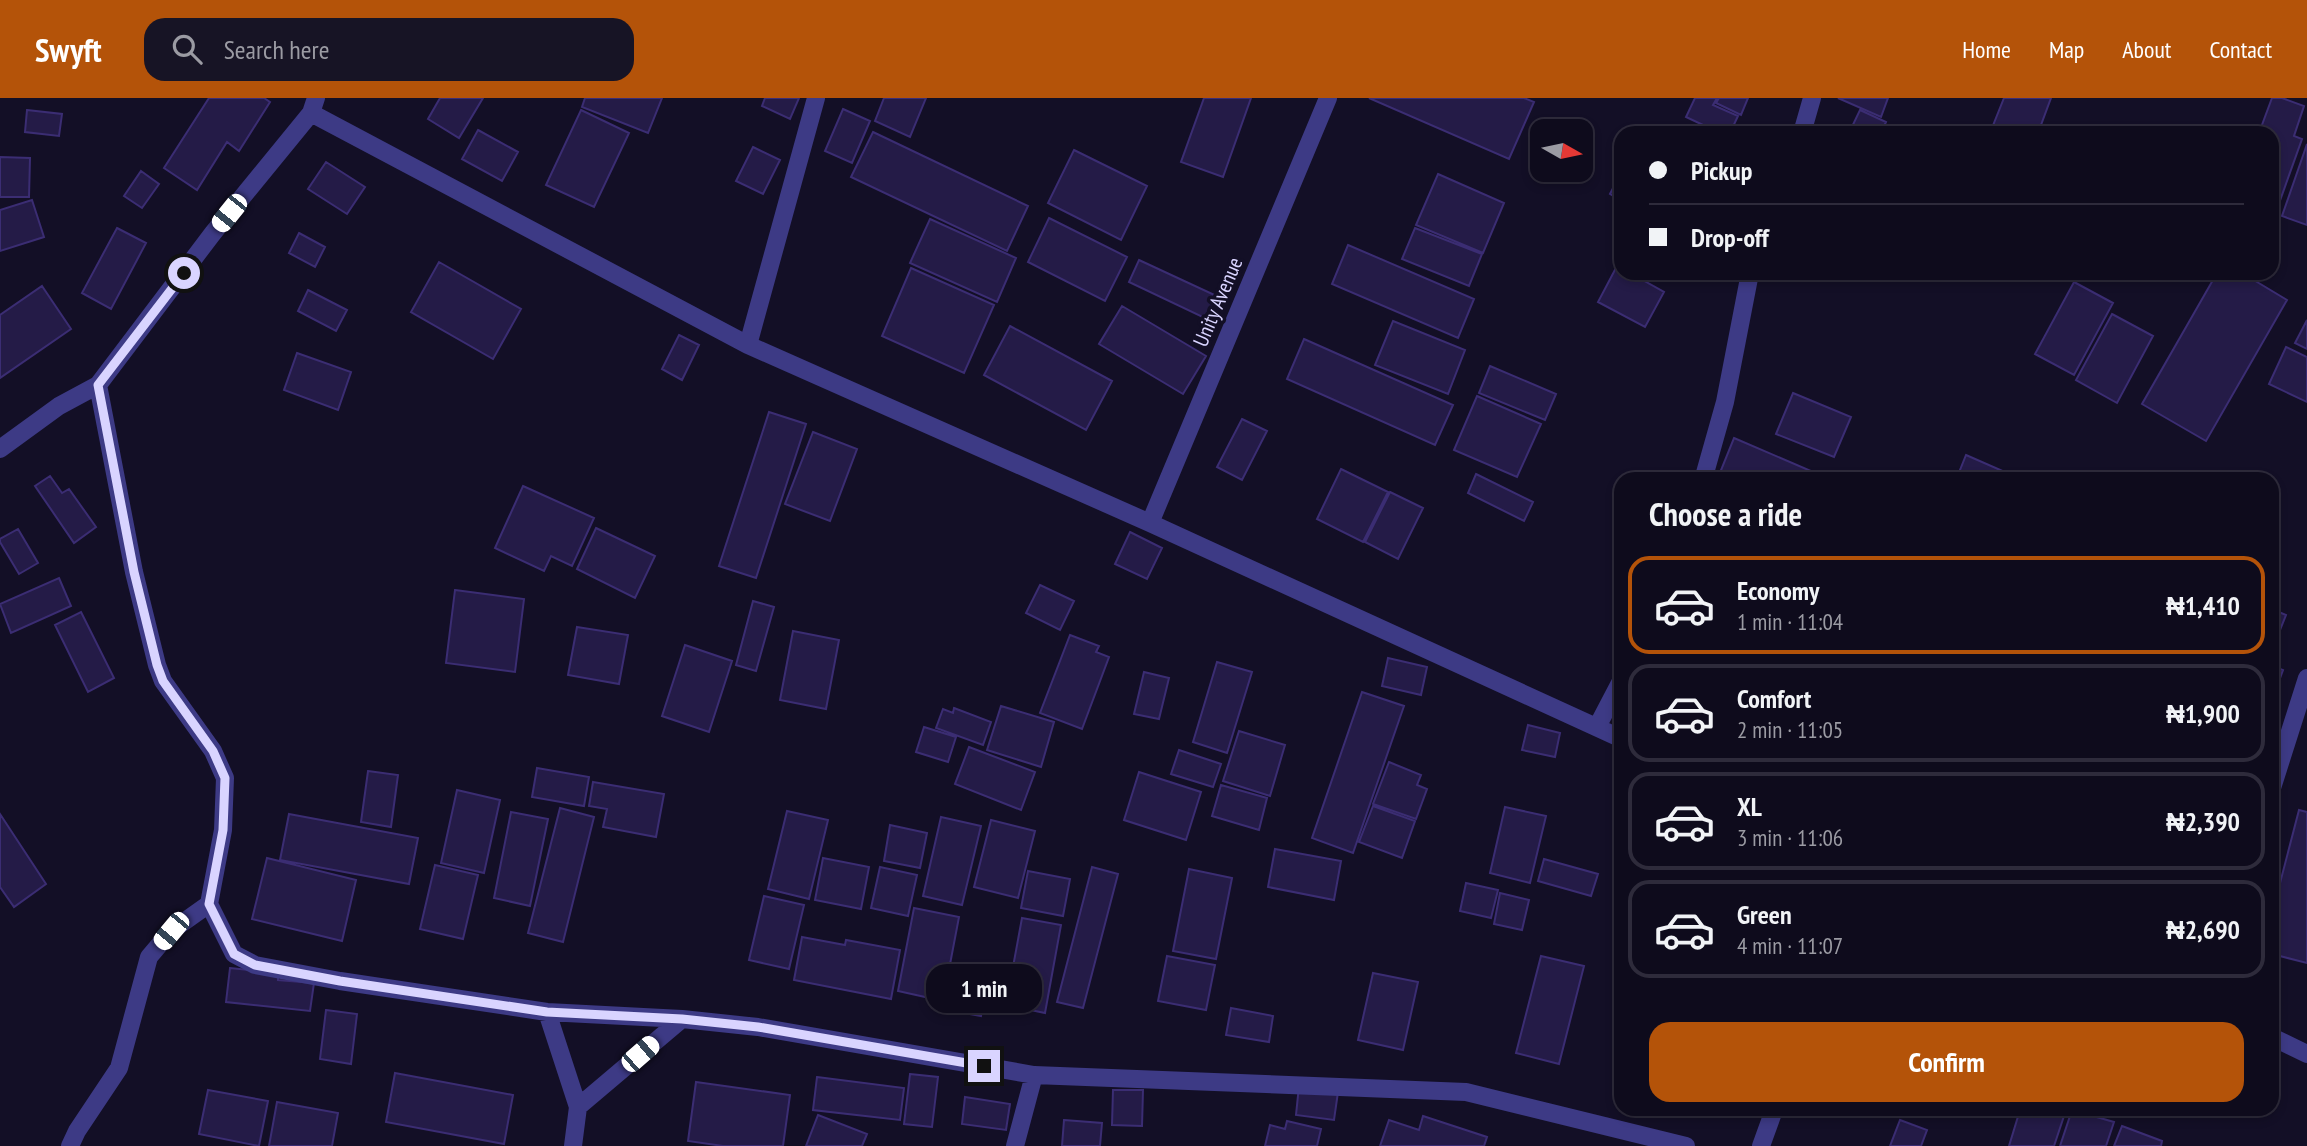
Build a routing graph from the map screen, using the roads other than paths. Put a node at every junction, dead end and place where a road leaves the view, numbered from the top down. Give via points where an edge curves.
1 (816, 98) edge
2 (1328, 98) edge
3 (1812, 98) edge
4 (314, 106) edge
5 (1804, 126) edge
6 (1749, 280) edge
7 (748, 345) junction
8 (98, 385) junction
9 (0, 449) edge
10 (1705, 472) edge
11 (1150, 523) junction
12 (2307, 678) edge
13 (1614, 694) edge
14 (1597, 727) junction
15 (1614, 735) edge
16 (2279, 766) edge
17 (209, 904) junction
18 (547, 1012) junction
19 (682, 1019) junction
20 (2279, 1040) edge
21 (2307, 1054) edge
22 (1034, 1075) junction
23 (578, 1107) junction
24 (1772, 1116) edge
25 (70, 1146) edge
26 (573, 1146) edge
27 (1016, 1146) edge
28 (1686, 1146) edge
29 (1761, 1146) edge

1 - 7 street
2 - 11 street, Unity Avenue
3 - 5 street
4 - 7 street
4 - 8 street
6 - 10 street via 1725,402
7 - 11 street
8 - 9 street
8 - 17 street via 157,665 163,681 213,751 225,778 223,830
11 - 14 street
12 - 16 street
13 - 14 street
14 - 15 street
17 - 18 street via 234,954 255,965
17 - 25 street via 171,931 149,957 119,1068
18 - 19 street
18 - 23 street
19 - 22 street via 758,1027
19 - 23 street
20 - 21 street
22 - 27 street
22 - 28 street via 1466,1092
23 - 26 street
24 - 29 street

